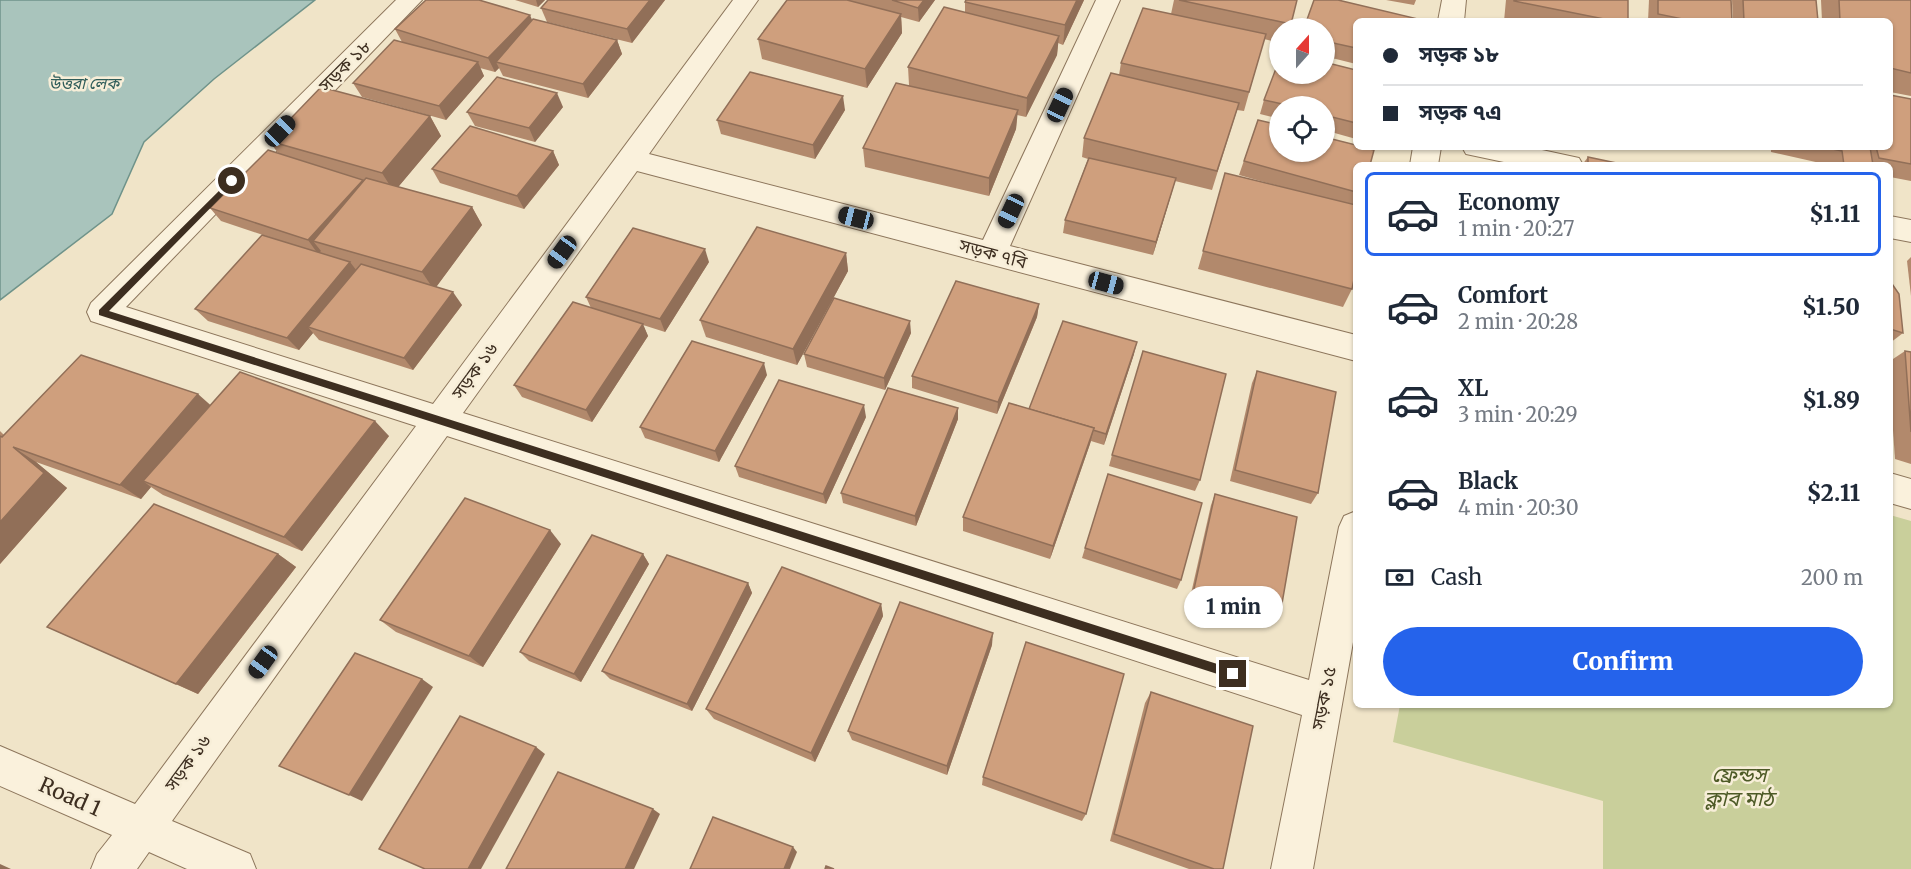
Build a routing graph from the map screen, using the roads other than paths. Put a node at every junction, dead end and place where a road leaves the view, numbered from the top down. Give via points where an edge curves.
1 (410, 0) edge
2 (746, 0) edge
3 (1108, 0) edge
4 (1454, 0) edge
5 (1451, 18) edge
6 (1492, 150) edge
7 (630, 159) junction
8 (1554, 162) edge
9 (1893, 228) edge
10 (1911, 231) edge
11 (992, 253) junction
12 (1353, 347) edge
13 (440, 420) junction
14 (1893, 489) edge
15 (1911, 494) edge
16 (1353, 543) edge
17 (1323, 703) junction
18 (0, 766) edge
19 (140, 829) junction
20 (112, 869) edge
21 (236, 869) edge
22 (1292, 869) edge

1 - 13 street, সড়ক ১৮ via 102,312
2 - 7 street, সড়ক ১৬
3 - 11 street
4 - 5 street
6 - 8 street
7 - 11 street, সড়ক ৭বি
7 - 13 street, সড়ক ১৬
9 - 10 street
11 - 12 street, সড়ক ৭বি
13 - 17 street
13 - 19 street, সড়ক ১৬
14 - 15 street
16 - 17 street, সড়ক ১৫
17 - 22 street, সড়ক ১৫
18 - 19 street, Road 1
19 - 20 street
19 - 21 street, Road 1

